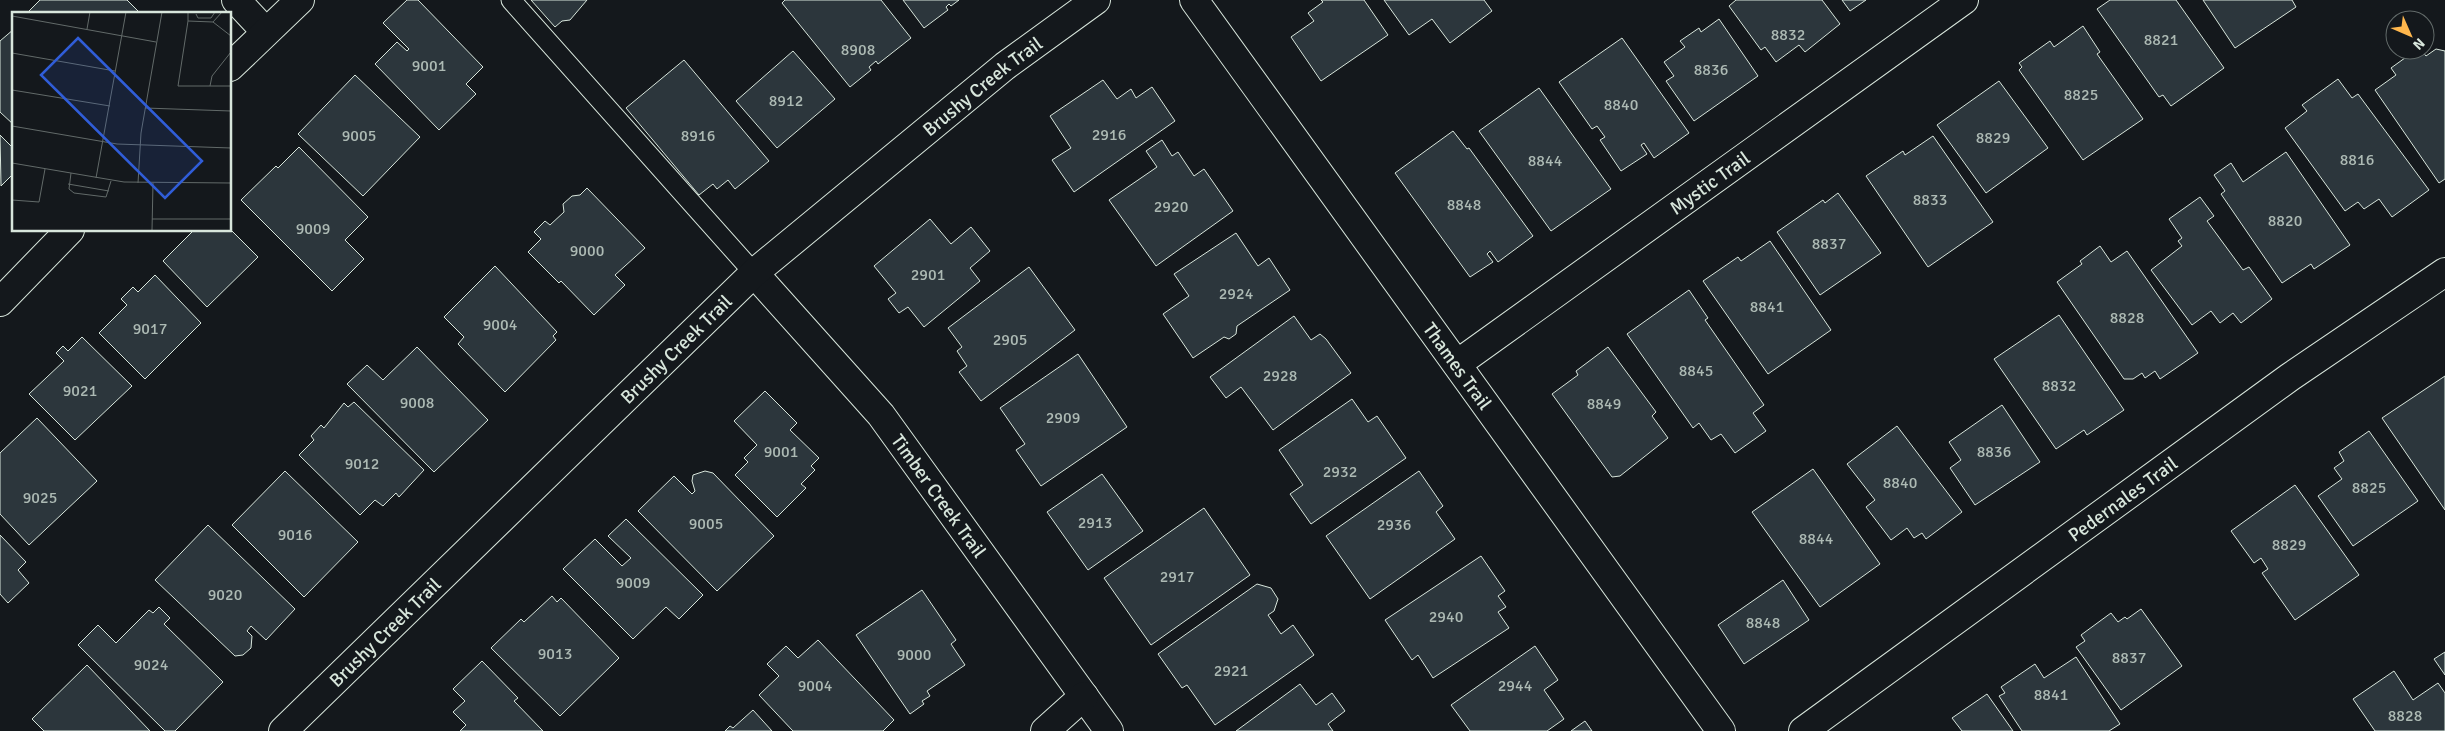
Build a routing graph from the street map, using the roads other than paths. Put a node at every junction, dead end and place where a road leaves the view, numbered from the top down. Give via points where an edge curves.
1 (236, 0) edge
2 (300, 0) edge
3 (511, 0) edge
4 (1096, 0) edge
5 (1194, 0) edge
6 (1964, 0) edge
7 (265, 31) junction
8 (231, 67) edge
9 (69, 231) edge
10 (2445, 272) edge
11 (754, 273) junction
12 (0, 302) edge
13 (1457, 364) junction
14 (1084, 696) junction
15 (283, 731) edge
16 (1045, 731) edge
17 (1109, 731) edge
18 (1721, 731) edge
19 (1802, 731) edge

1 - 7 street
2 - 7 street
3 - 11 lane
4 - 11 street, Brushy Creek Trail via 1005,66
5 - 13 street, Thames Trail
6 - 13 street, Mystic Trail
7 - 8 street
9 - 12 street
10 - 19 street, Pedernales Trail via 2290,377
11 - 14 street, Timber Creek Trail via 881,415
11 - 15 street, Brushy Creek Trail
13 - 18 street, Thames Trail
14 - 16 street
14 - 17 street, Timber Creek Trail

